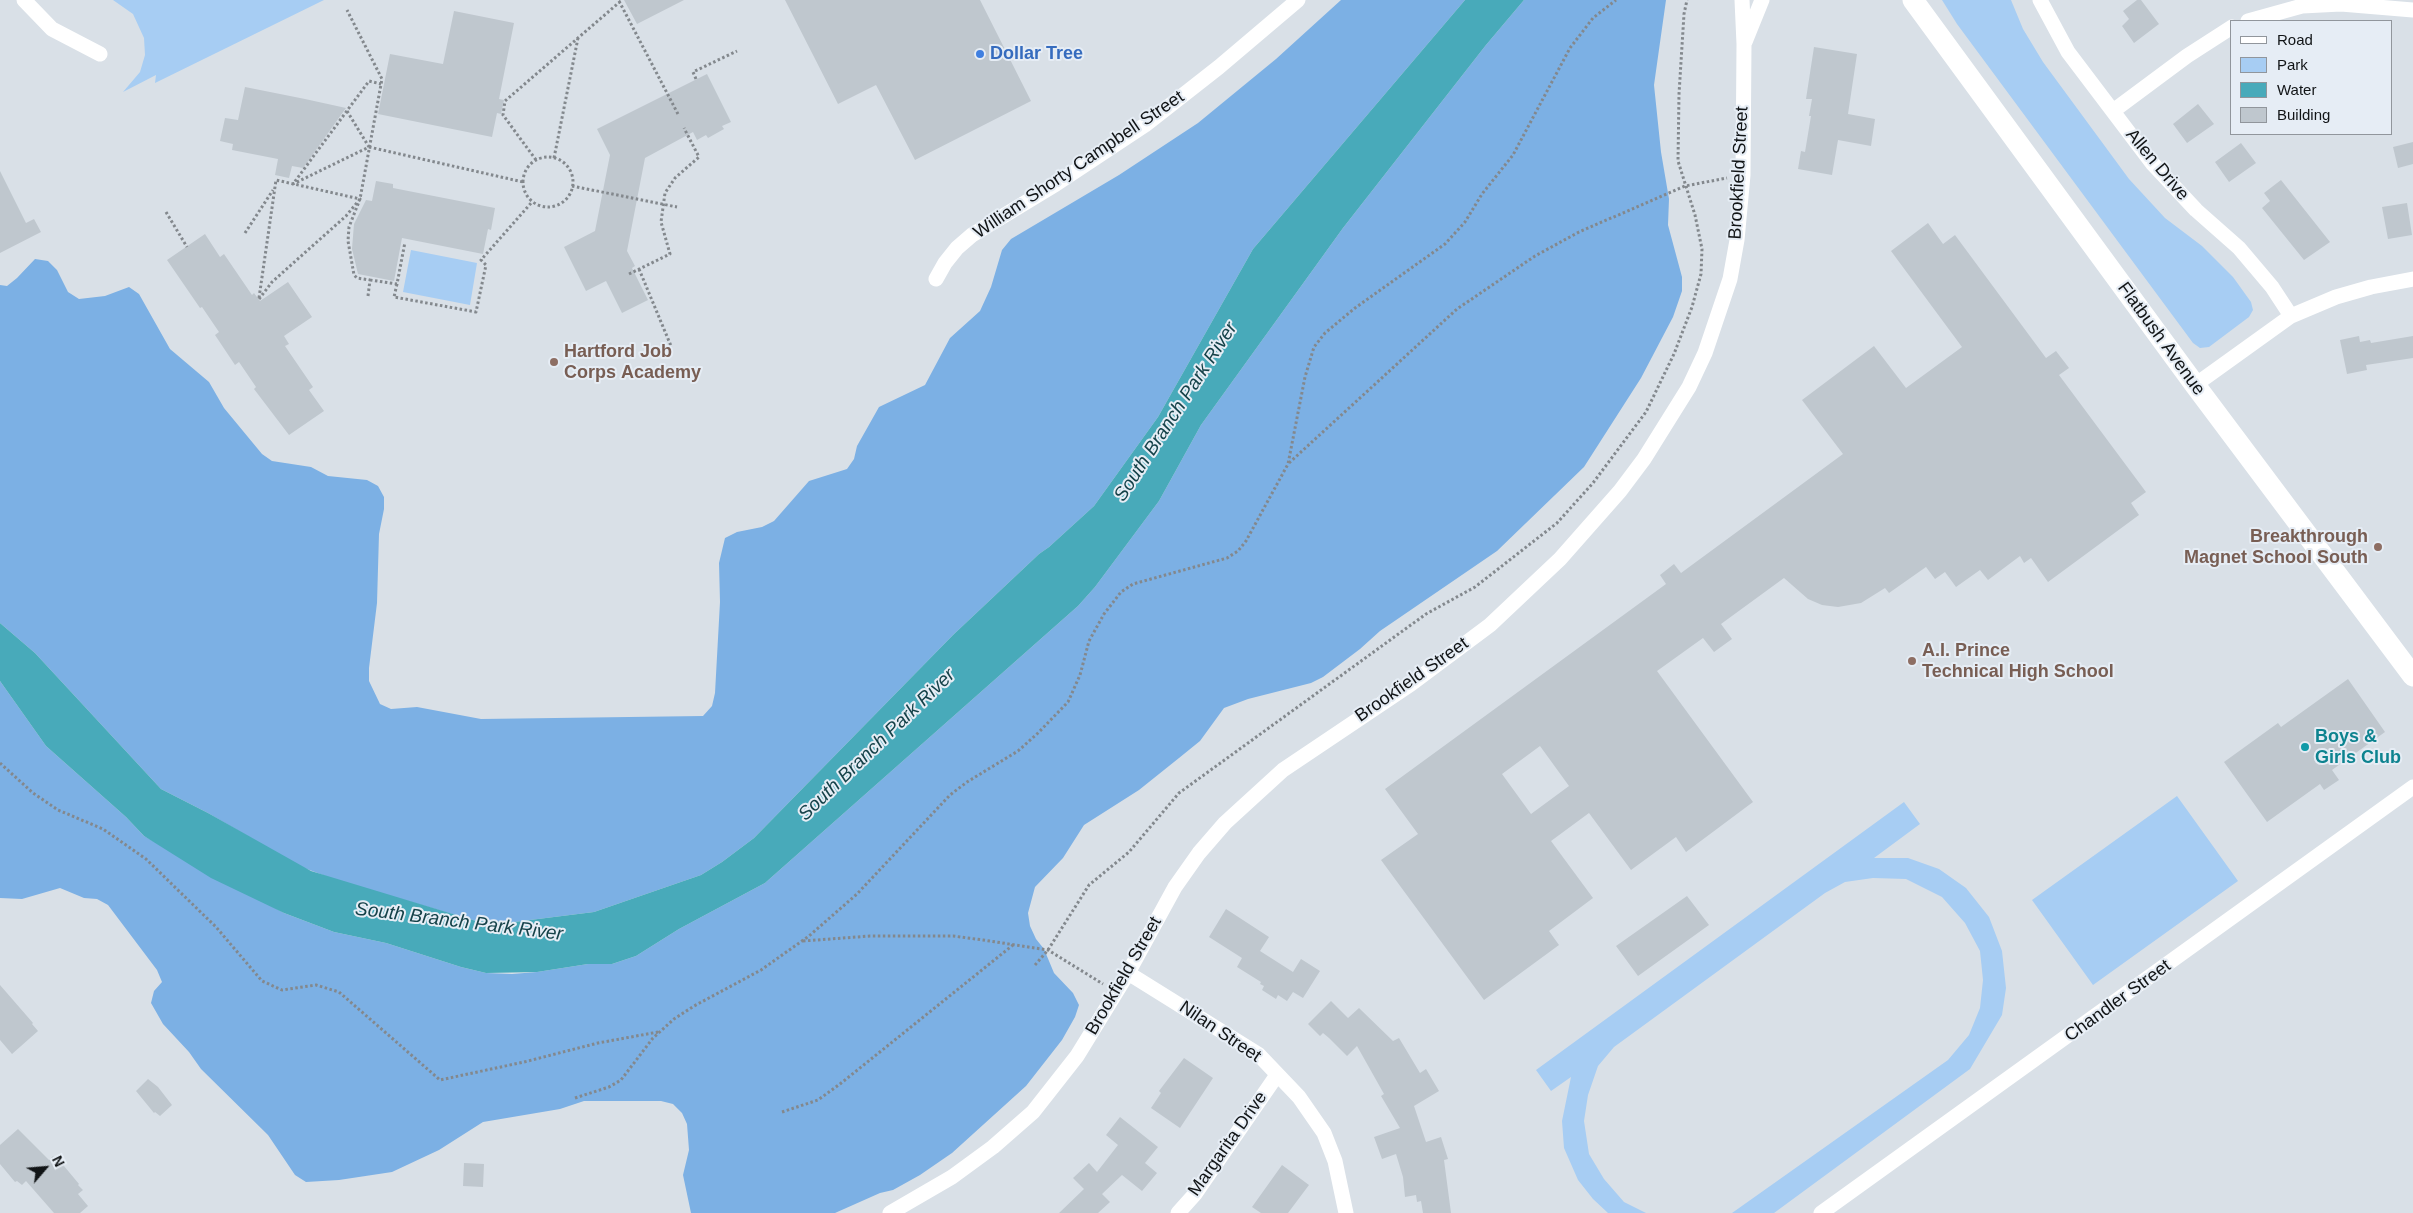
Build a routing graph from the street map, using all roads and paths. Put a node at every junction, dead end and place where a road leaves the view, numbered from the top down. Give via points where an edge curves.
1 (24, 0) edge
2 (1298, 0) edge
3 (1616, 0) edge
4 (1687, 0) edge
5 (1742, 0) edge
6 (1762, 0) edge
7 (1913, 0) edge
8 (2040, 0) edge
9 (620, 1) edge
10 (347, 10) dead end
11 (2413, 10) edge
12 (2252, 20) edge
13 (2230, 29) edge
14 (578, 38) junction
15 (1744, 44) junction
16 (737, 51) dead end
17 (100, 54) dead end
18 (696, 79) dead end
19 (381, 84) junction
20 (347, 111) junction
21 (2113, 111) junction
22 (679, 116) dead end
23 (684, 128) dead end
24 (369, 147) junction
25 (554, 158) junction
26 (536, 160) junction
27 (1743, 175) junction
28 (522, 182) junction
29 (292, 184) junction
30 (572, 186) junction
31 (1685, 186) junction
32 (275, 188) junction
33 (360, 199) junction
34 (532, 202) junction
35 (662, 204) junction
36 (678, 207) dead end
37 (166, 212) dead end
38 (245, 234) dead end
39 (405, 242) dead end
40 (187, 247) dead end
41 (639, 269) junction
42 (629, 274) dead end
43 (936, 279) dead end
44 (370, 280) junction
45 (2413, 280) edge
46 (397, 284) junction
47 (368, 296) dead end
48 (2291, 316) junction
49 (671, 346) dead end
50 (2195, 385) junction
51 (1288, 464) junction
52 (2413, 676) edge
53 (0, 763) edge
54 (2413, 787) edge
55 (802, 941) junction
56 (1014, 945) junction
57 (1048, 950) junction
58 (1035, 965) dead end
59 (1128, 973) junction
60 (1116, 992) junction
61 (660, 1032) junction
62 (1277, 1074) junction
63 (575, 1098) dead end
64 (782, 1112) dead end
65 (890, 1213) edge
66 (1178, 1213) edge
67 (1346, 1213) edge
68 (1821, 1213) edge

1 - 17 street via 52,29
2 - 43 street, William Shorty Campbell Street via 1145,125 972,235 951,255
3 - 51 path via 1593,18 1570,48 1513,155 1465,222 1445,244 1355,308 1325,333 1314,347
4 - 31 path via 1679,94 1678,161
5 - 15 street, Brookfield Street
6 - 15 street, Brookfield Street
7 - 50 street, Flatbush Avenue
8 - 21 street, Allen Drive via 2068,52
9 - 14 path
9 - 22 path
10 - 19 path via 382,79
11 - 12 street via 2341,4 2302,6
13 - 21 street via 2187,56
14 - 25 path
14 - 26 path via 505,101 503,115
15 - 27 street, Brookfield Street
16 - 18 path via 693,72
19 - 20 path via 369,81
19 - 24 path
20 - 24 path
20 - 29 path
21 - 48 street, Allen Drive via 2152,163 2244,254
23 - 35 path via 699,157 675,178
24 - 28 path
24 - 29 path
24 - 33 path
25 - 26 path
25 - 30 path via 569,169
26 - 28 path via 524,173
27 - 31 path
27 - 59 street, Brookfield Street via 1730,279 1705,353 1669,421 1620,491 1560,559 1490,625 1411,684 1311,749 1252,796 1200,853 1175,888
28 - 34 path via 526,196
29 - 32 path via 276,180
29 - 33 path
30 - 34 path via 569,196 555,206 540,206
30 - 35 path
31 - 51 path via 1557,244 1457,309
31 - 57 path via 1702,249 1701,274 1692,307 1646,412 1593,483 1557,523 1475,587 1426,614 1179,793 1129,852 1089,885
32 - 33 path via 258,299
32 - 38 path
33 - 44 path via 350,227 350,259 357,278
34 - 46 path via 482,260 486,266 476,312 394,297
35 - 36 path
35 - 41 path via 661,222 670,254
37 - 40 path
39 - 46 path
41 - 42 path
41 - 49 path
44 - 46 path
44 - 47 path
45 - 48 street via 2336,297
48 - 50 street
50 - 52 street, Flatbush Avenue
51 - 55 path via 1238,551 1227,558 1133,584 1121,592 1089,641 1076,685 1068,702 1055,717 1018,751 950,795 857,894
53 - 61 path via 33,794 58,810 103,829 146,859 216,927 262,981 282,990 316,985 339,992 440,1080
54 - 68 street, Chandler Street
55 - 56 path via 870,936 953,936
55 - 61 path via 761,970 694,1006
56 - 57 path
56 - 64 path via 818,1100
57 - 58 path
57 - 60 path
59 - 60 street, Brookfield Street
59 - 62 street, Nilan Street via 1258,1054
60 - 65 street, Brookfield Street via 1077,1056 1033,1112 952,1177
61 - 63 path via 621,1080
62 - 66 street, Margarita Drive via 1195,1194
62 - 67 street, Nilan Street via 1300,1097 1324,1133 1335,1161

